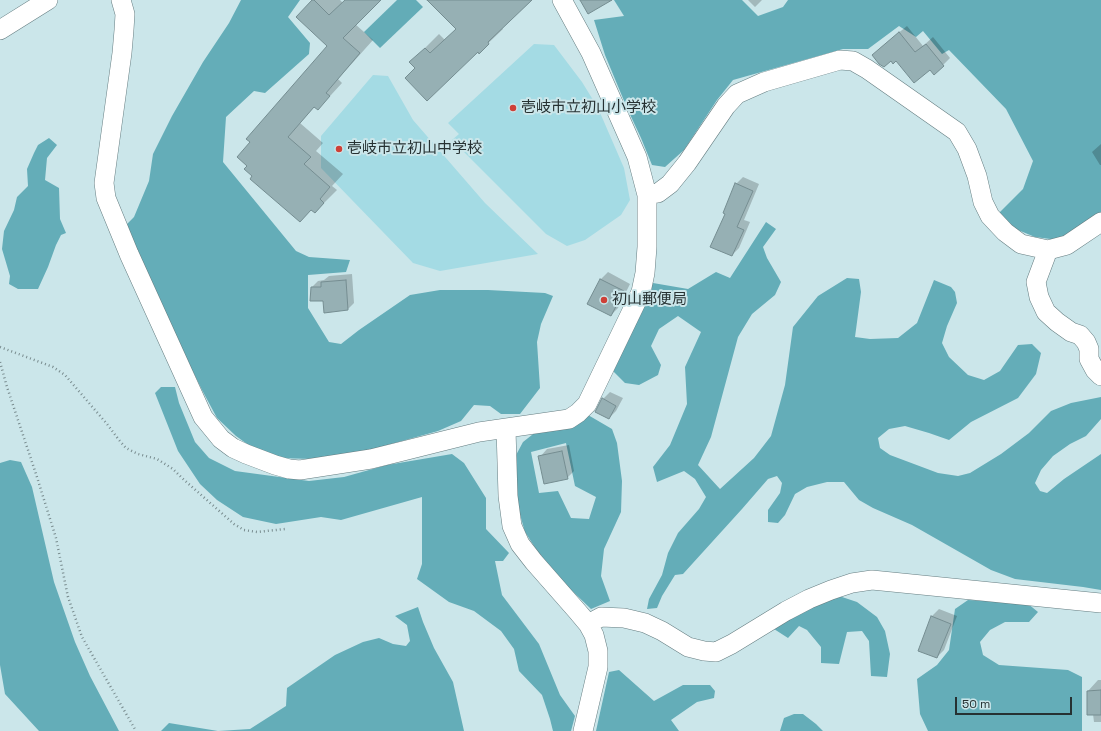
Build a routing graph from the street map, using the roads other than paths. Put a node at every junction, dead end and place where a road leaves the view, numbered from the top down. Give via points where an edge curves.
1 (48, 0) edge
2 (121, 0) edge
3 (562, 0) edge
4 (0, 30) edge
5 (647, 195) junction
6 (1101, 222) edge
7 (1048, 250) junction
8 (1101, 376) edge
9 (506, 429) junction
10 (1101, 603) edge
11 (588, 624) junction
12 (583, 731) edge

1 - 4 street
2 - 9 street via 125,14 124,38 104,183 106,198 203,417 221,439 246,454 289,469 300,470 371,459 479,432
3 - 5 street via 591,53 634,150
5 - 7 street via 658,193 670,184 737,94 764,82 840,60 853,61 891,84 957,132 967,149 983,202 990,216 1021,244
5 - 9 street via 647,248 641,292 587,404 569,419
6 - 7 street via 1067,245
7 - 8 street via 1036,282 1038,297 1046,312 1086,342 1089,359
9 - 11 street via 508,496 512,526 520,544
10 - 11 street via 872,580 852,583 809,599 716,652 688,647 645,623 624,618 601,617
11 - 12 street via 598,652 598,667

